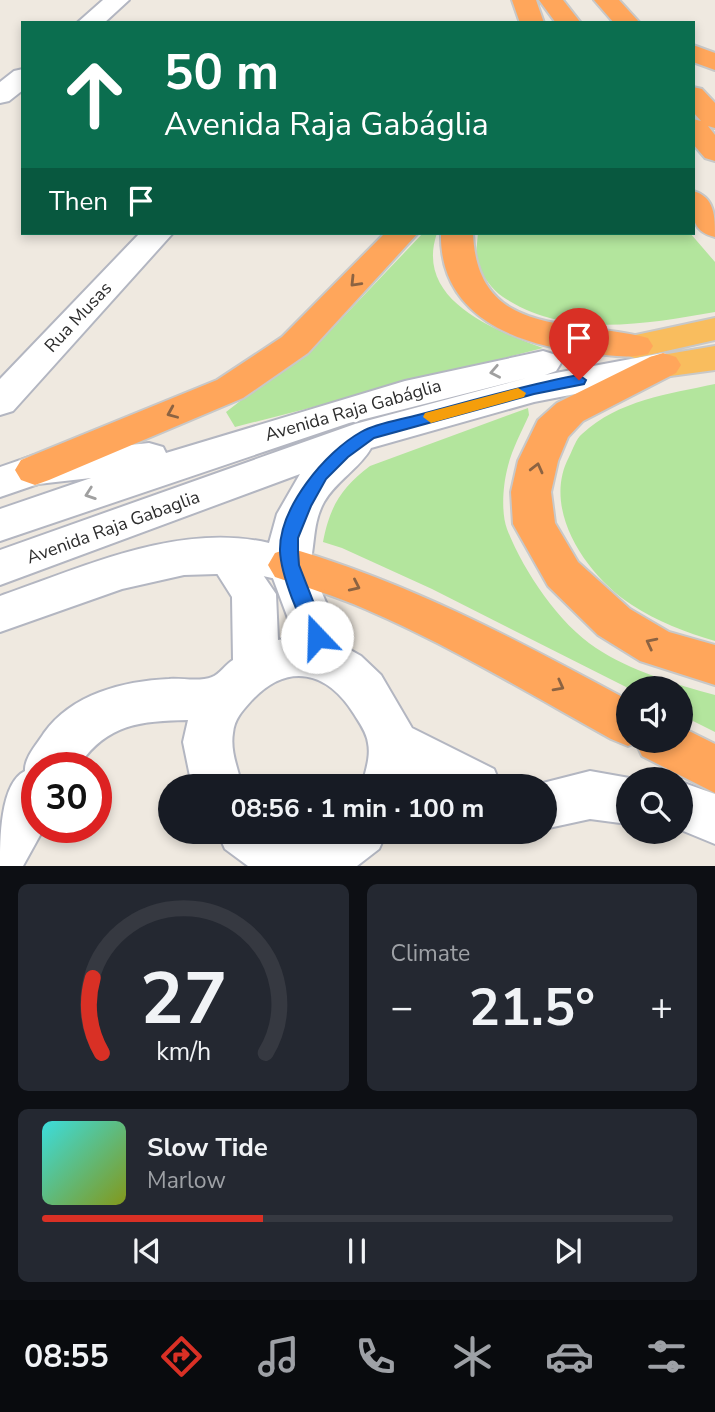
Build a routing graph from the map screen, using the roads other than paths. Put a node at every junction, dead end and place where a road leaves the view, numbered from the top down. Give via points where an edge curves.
1 (117, 0) edge
2 (524, 0) edge
3 (536, 0) edge
4 (551, 0) edge
5 (585, 0) edge
6 (613, 13) edge
7 (91, 21) edge
8 (531, 21) edge
9 (552, 21) edge
10 (567, 21) edge
11 (632, 21) edge
12 (695, 54) edge
13 (715, 62) edge
14 (21, 78) edge
15 (0, 95) edge
16 (695, 97) edge
17 (715, 120) edge
18 (695, 129) edge
19 (715, 152) edge
20 (695, 178) edge
21 (695, 203) edge
22 (715, 203) edge
23 (695, 217) edge
24 (715, 230) edge
25 (154, 235) edge
26 (400, 235) edge
27 (457, 235) edge
28 (715, 329) edge
29 (649, 355) junction
30 (715, 358) edge
31 (0, 402) edge
32 (369, 434) junction
33 (223, 468) junction
34 (18, 476) edge
35 (0, 525) edge
36 (227, 556) junction
37 (290, 565) junction
38 (0, 568) edge
39 (0, 606) edge
40 (0, 614) edge
41 (327, 661) junction
42 (715, 665) edge
43 (229, 698) junction
44 (616, 718) edge
45 (59, 752) edge
46 (683, 753) edge
47 (390, 764) edge
48 (715, 770) edge
49 (214, 774) edge
50 (429, 774) edge
51 (616, 798) edge
52 (557, 802) edge
53 (693, 811) edge
54 (21, 818) edge
55 (715, 819) edge
56 (261, 844) edge
57 (347, 844) edge
58 (0, 855) edge
59 (299, 861) edge

1 - 7 main road
2 - 8 highway
3 - 9 highway
4 - 10 highway
5 - 6 highway
6 - 11 highway
12 - 13 highway
14 - 15 main road
16 - 17 highway
18 - 19 highway
20 - 22 highway
21 - 24 highway
23 - 24 highway
25 - 31 main road, Rua Musas
26 -> 34 highway via 295,345 230,389
27 - 29 highway via 457,265 473,293 497,313 559,337
28 - 29 highway, Avenida Raja Gabáglia
29 - 30 highway, Avenida Raja Gabáglia
29 - 32 main road, Avenida Raja Gabáglia
29 -> 33 main road, Avenida Raja Gabáglia via 469,377
42 -> 29 highway via 656,647 614,622 563,574 534,524 531,492 552,430
32 - 33 main road, Avenida Raja Gabáglia
32 - 37 main road via 320,475 289,538
33 - 34 main road
33 -> 35 main road, Avenida Raja Gabáglia
33 - 38 main road, Avenida Raja Gabaglia
33 - 39 main road
36 - 37 main road
36 - 40 main road via 135,566
36 - 43 main road via 254,594
37 - 41 main road
37 -> 44 highway via 339,578 474,641
41 - 43 main road via 305,656
41 - 47 main road via 364,688
43 - 45 main road via 119,705 92,718
43 - 49 main road via 209,757
46 - 48 highway
47 - 50 main road
51 - 52 main road via 590,795
53 - 55 main road
54 - 58 main road
56 - 59 main road
57 - 59 main road

